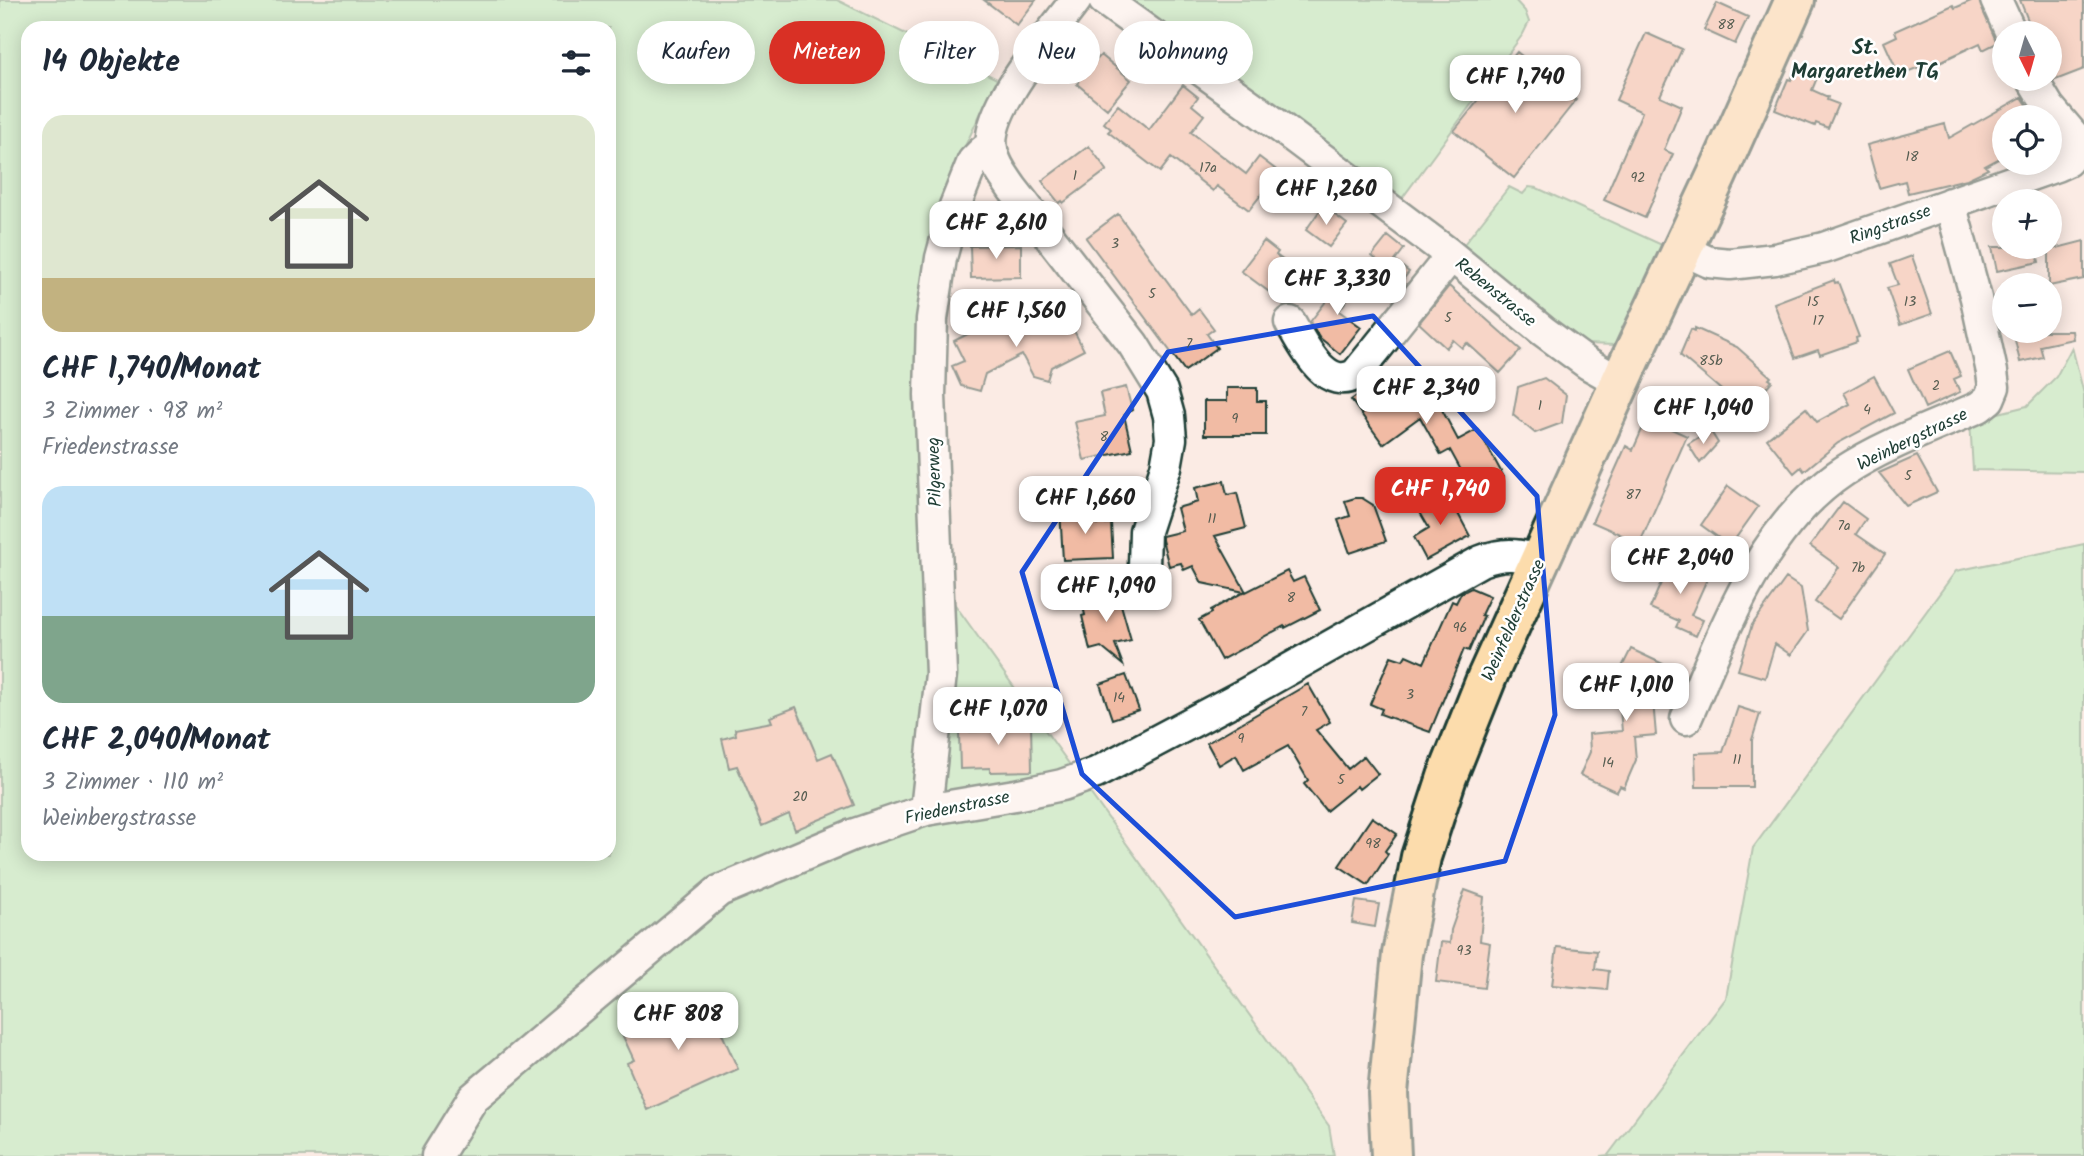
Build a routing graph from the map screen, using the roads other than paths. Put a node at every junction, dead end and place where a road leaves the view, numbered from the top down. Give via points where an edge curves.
1 (1076, 0) edge
2 (1104, 0) edge
3 (1795, 0) edge
4 (1996, 0) edge
5 (2006, 21) edge
6 (2039, 91) edge
7 (2083, 144) edge
8 (992, 149) junction
9 (1950, 203) junction
10 (1683, 250) junction
11 (1451, 256) junction
12 (1290, 322) dead end
13 (1620, 382) junction
14 (1539, 561) junction
15 (1144, 567) dead end
16 (1686, 719) dead end
17 (926, 810) junction
18 (437, 1156) edge
19 (1391, 1156) edge

1 - 8 street via 1003,99
2 - 11 street, Rebenstrasse
3 - 10 main road, Weinfelderstrasse
4 - 5 street
6 - 7 street
7 - 9 street, Ringstrasse via 2056,166
8 - 15 street via 1012,188 1133,344 1162,391 1171,439 1145,531
8 - 17 street, Pilgerweg via 973,161 955,206 932,318 930,395 941,674
9 - 10 street, Ringstrasse via 1824,248 1775,259 1709,262
9 - 16 street, Weinbergstrasse via 1993,372 1989,399 1843,472 1800,507 1771,543 1743,594
10 - 13 main road, Weinfelderstrasse
11 - 12 street via 1356,374 1347,379 1325,373
11 - 13 street, Rebenstrasse via 1543,331
13 - 14 main road, Weinfelderstrasse
14 - 17 street, Friedenstrasse via 1502,554 1481,561 1096,773 1015,796
14 - 19 main road, Weinfelderstrasse via 1447,777 1421,857 1402,954 1388,1093
17 - 18 street, Friedenstrasse via 852,835 719,891 473,1098

